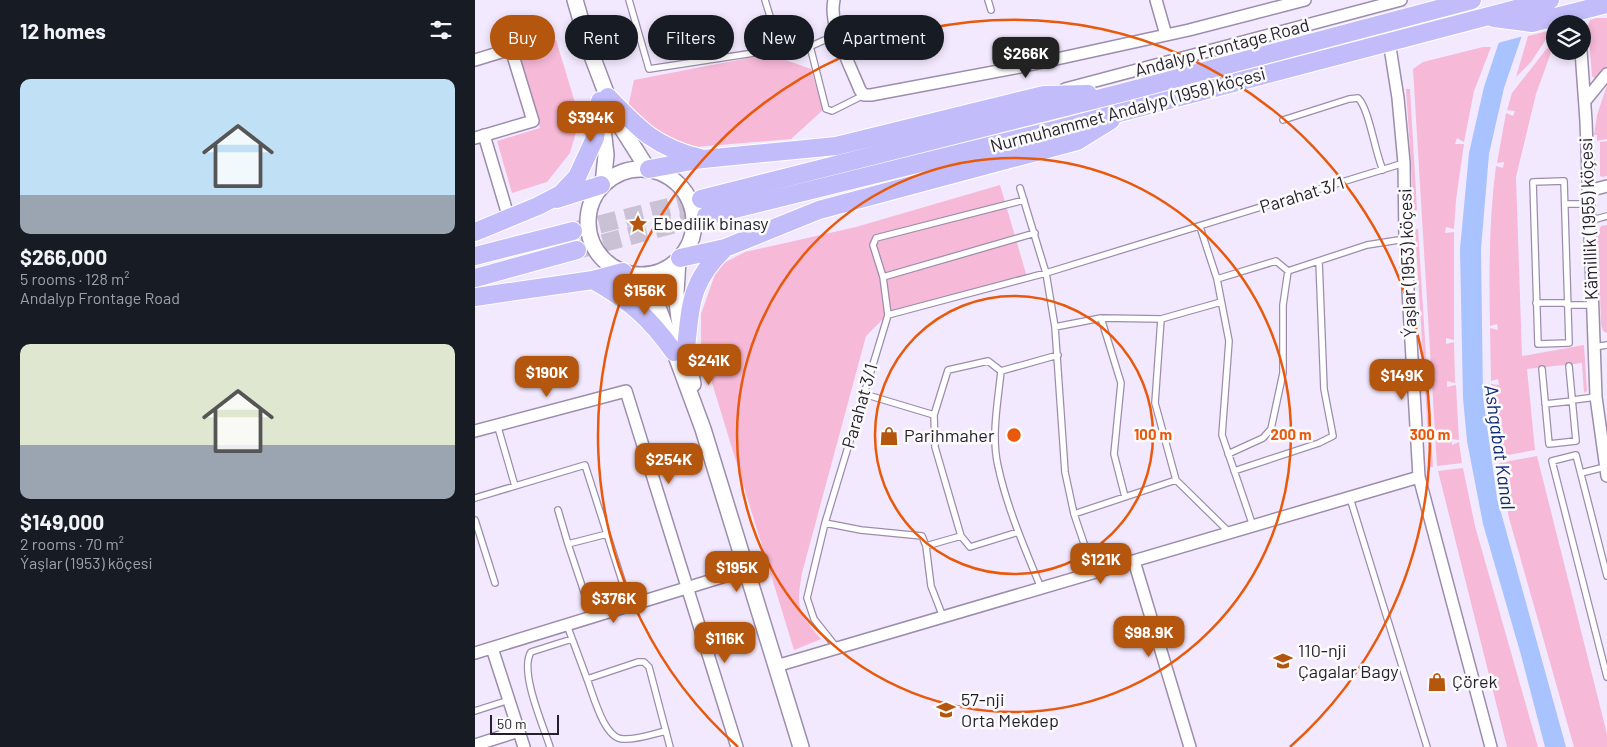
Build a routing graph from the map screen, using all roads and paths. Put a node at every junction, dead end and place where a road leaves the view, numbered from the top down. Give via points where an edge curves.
1 (575, 0) edge
2 (629, 0) edge
3 (765, 0) edge
4 (834, 0) edge
5 (988, 0) edge
6 (1155, 0) edge
7 (1305, 0) edge
8 (1401, 0) edge
9 (1472, 0) edge
10 (1545, 1) edge
11 (1288, 2) edge
12 (1451, 3) edge
13 (1607, 4) edge
14 (991, 10) dead end
15 (770, 15) edge
16 (834, 15) edge
17 (1584, 15) edge
18 (1483, 16) junction
19 (1546, 21) edge
20 (1317, 32) junction
21 (1166, 35) junction
22 (1389, 40) junction
23 (744, 54) edge
24 (475, 60) edge
25 (813, 60) edge
26 (848, 60) edge
27 (1582, 60) edge
28 (1607, 74) edge
29 (1121, 93) junction
30 (864, 95) junction
31 (1043, 95) junction
32 (604, 99) junction
33 (1585, 101) junction
34 (1126, 111) junction
35 (1283, 120) dead end
36 (480, 137) edge
37 (703, 159) junction
38 (1405, 163) junction
39 (648, 168) junction
40 (1383, 170) junction
41 (602, 184) junction
42 (1607, 186) edge
43 (1020, 188) dead end
44 (1588, 191) junction
45 (701, 199) tunnel mouth
46 (1024, 200) junction
47 (545, 203) junction
48 (1565, 204) junction
49 (1588, 204) junction
50 (507, 212) dead end
51 (706, 216) tunnel mouth
52 (1607, 216) edge
53 (1589, 221) junction
54 (1200, 226) junction
55 (573, 231) tunnel mouth
56 (475, 232) edge
57 (1035, 233) junction
58 (1405, 238) junction
59 (725, 248) junction
60 (577, 250) tunnel mouth
61 (475, 256) edge
62 (679, 259) junction
63 (1319, 261) junction
64 (1288, 271) junction
65 (624, 272) junction
66 (1046, 273) junction
67 (883, 277) junction
68 (475, 278) edge
69 (1217, 279) junction
70 (593, 280) junction
71 (475, 297) edge
72 (1221, 302) junction
73 (1537, 304) junction
74 (1567, 304) junction
75 (1592, 305) junction
76 (888, 315) junction
77 (1101, 318) junction
78 (1161, 319) junction
79 (1055, 327) junction
80 (1607, 345) edge
81 (1594, 347) junction
82 (680, 350) junction
83 (1058, 355) junction
84 (1569, 366) dead end
85 (1542, 369) dead end
86 (1001, 371) junction
87 (864, 394) junction
88 (1596, 398) junction
89 (1573, 400) junction
90 (1545, 404) junction
91 (934, 416) junction
92 (497, 424) junction
93 (475, 431) edge
94 (1228, 454) junction
95 (1234, 471) junction
96 (1606, 471) edge
97 (1581, 473) junction
98 (1419, 477) junction
99 (1176, 480) junction
100 (515, 486) junction
101 (1125, 497) junction
102 (475, 498) edge
103 (1351, 498) junction
104 (558, 510) dead end
105 (1074, 514) junction
106 (475, 520) edge
107 (825, 523) junction
108 (1253, 526) junction
109 (1018, 532) junction
110 (1230, 533) junction
111 (607, 534) junction
112 (961, 536) junction
113 (568, 544) junction
114 (926, 546) junction
115 (1134, 561) junction
116 (745, 570) junction
117 (1094, 573) junction
118 (1607, 576) edge
119 (495, 583) dead end
120 (688, 588) junction
121 (1041, 588) junction
122 (585, 595) dead end
123 (630, 606) junction
124 (944, 617) junction
125 (567, 625) junction
126 (573, 639) junction
127 (493, 648) junction
128 (837, 648) junction
129 (475, 653) edge
130 (776, 666) junction
131 (1607, 678) edge
132 (587, 679) junction
133 (509, 700) junction
134 (475, 711) edge
135 (519, 731) junction
136 (666, 731) junction
137 (475, 745) edge
138 (525, 747) edge
139 (550, 747) edge
140 (671, 747) edge
141 (737, 747) edge
142 (801, 747) edge
143 (1190, 747) edge
144 (1427, 747) edge
145 (1491, 747) edge

1 - 32 street
2 - 23 lane via 649,69
3 - 15 lane
4 - 16 street
5 - 14 lane
6 - 21 street
7 - 11 street
8 - 20 street, Andalyp Frontage Road
9 - 12 main road, Nurmuhammet Andalyp (1958) köçesi
10 - 18 main road, Nurmuhammet Andalyp (1958) köçesi
11 - 21 street
12 - 20 main road, Nurmuhammet Andalyp (1958) köçesi
13 - 17 main road
18 - 19 main road via 1532,23
18 - 22 main road, Nurmuhammet Andalyp (1958) köçesi
20 - 29 main road, Nurmuhammet Andalyp (1958) köçesi
20 - 31 street, Andalyp Frontage Road
21 - 30 street via 1019,67
22 - 34 main road, Nurmuhammet Andalyp (1958) köçesi
22 - 38 street, Ýaşlar (1953) köçesi
24 - 36 street via 511,49 533,121
25 - 30 lane via 826,110 832,111
26 - 30 street
27 - 33 street, Kämillik (1955) köçesi
28 - 33 street
29 - 31 main road
29 - 45 main road, Nurmuhammet Andalyp (1958) köçesi
31 - 37 main road via 836,146
32 - 37 main road via 657,142 682,154
32 - 39 street
32 - 41 street via 606,134
32 - 47 main road via 595,138 577,177 561,194
33 - 44 street, Kämillik (1955) köçesi
34 - 51 main road, Nurmuhammet Andalyp (1958) köçesi
34 - 59 main road via 1077,141 819,210
35 - 40 lane via 1358,98 1364,105
36 - 50 street
37 - 39 main road
38 - 40 lane, Parahat 3/1
38 - 58 street, Ýaşlar (1953) köçesi
39 - 41 street via 620,172
39 - 62 street via 664,173 688,196 694,229 689,245
40 - 54 lane, Parahat 3/1
41 - 47 main road
41 - 65 street via 587,217 589,234 607,263
42 - 44 street
43 - 46 lane
44 - 49 street, Kämillik (1955) köçesi
46 - 57 lane
46 - 67 lane via 876,238 873,245
47 - 56 main road
48 - 49 lane
48 - 73 lane via 1564,181 1533,182
48 - 74 lane
49 - 53 street, Kämillik (1955) köçesi
52 - 53 lane
53 - 75 street, Kämillik (1955) köçesi
54 - 66 lane, Parahat 3/1
54 - 69 lane
55 - 61 main road
57 - 66 lane
57 - 67 lane
58 - 63 lane via 1367,245
58 - 98 street, Ýaşlar (1953) köçesi
59 - 62 main road
59 - 82 main road via 701,274
60 - 68 main road
62 - 65 street via 659,272 647,275
62 - 82 street via 676,293
63 - 64 lane
63 - 95 lane via 1324,388 1333,436
64 - 69 lane via 1276,261
64 - 94 lane via 1283,304 1283,373 1271,429 1263,438
65 - 70 main road
65 - 82 street via 643,285
66 - 76 lane, Parahat 3/1
66 - 79 lane
67 - 76 lane
69 - 72 lane
70 - 71 main road
70 - 82 main road via 633,306
72 - 78 lane
72 - 94 lane via 1229,341 1222,435
73 - 74 lane
73 - 74 lane via 1538,344 1569,343
74 - 75 lane
75 - 81 street, Kämillik (1955) köçesi
76 - 87 lane, Parahat 3/1
77 - 78 lane
77 - 79 lane
77 - 101 lane via 1121,383 1114,454
78 - 99 lane via 1155,403
79 - 83 lane
80 - 81 lane
81 - 88 street, Kämillik (1955) köçesi
82 - 116 street
83 - 86 lane
83 - 105 lane via 1065,472
84 - 89 lane
85 - 90 lane
86 - 91 lane via 988,361 949,370
86 - 109 lane via 997,465
87 - 91 lane
87 - 107 lane, Parahat 3/1
88 - 89 lane
88 - 96 street, Kämillik (1955) köçesi
89 - 90 lane
89 - 90 lane via 1577,441 1549,444
91 - 112 lane via 935,447
92 - 93 street
92 - 100 lane
92 - 120 street via 626,391
94 - 95 lane
95 - 108 lane
96 - 97 lane
97 - 118 lane
97 - 131 lane via 1576,455 1552,461
98 - 103 street
98 - 145 street, Ýaşlar (1953) köçesi
99 - 101 lane
99 - 110 lane
100 - 102 lane
100 - 111 lane via 585,465
101 - 105 lane
103 - 108 street
103 - 144 lane
104 - 113 lane
105 - 117 lane
106 - 119 lane
107 - 114 lane via 922,536
107 - 128 lane, Parahat 3/1 via 807,598 813,619
108 - 110 street
109 - 112 lane via 970,548
109 - 121 lane
110 - 115 street
111 - 113 lane
111 - 123 lane
112 - 114 lane
113 - 122 lane
114 - 124 lane via 931,586
115 - 117 street
115 - 143 street
116 - 120 street
116 - 130 street
117 - 121 street
120 - 123 street
120 - 141 street
121 - 124 street
123 - 125 street
124 - 128 street
125 - 126 lane
125 - 127 street
126 - 132 lane
126 - 139 lane via 531,652 528,658 528,676
127 - 129 street
127 - 133 street
128 - 130 street
130 - 142 street
132 - 136 lane via 605,726 613,736 622,740
132 - 136 lane via 645,662
133 - 134 lane
133 - 135 street
135 - 137 street
135 - 138 street
136 - 140 lane

